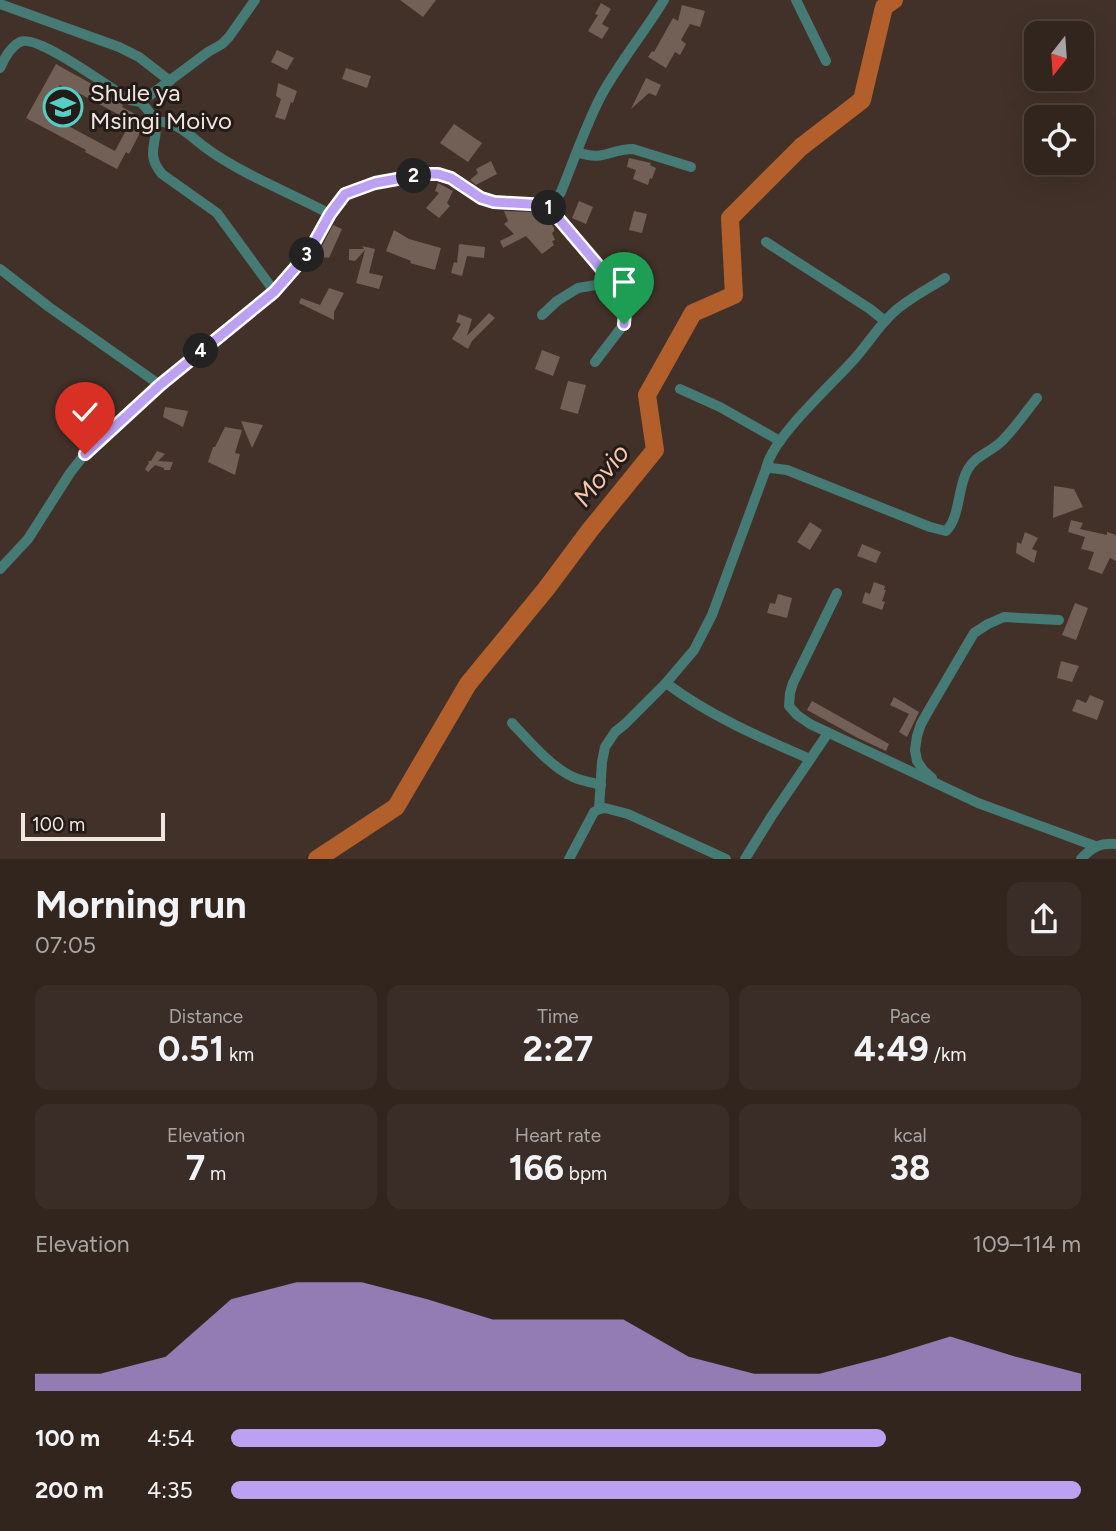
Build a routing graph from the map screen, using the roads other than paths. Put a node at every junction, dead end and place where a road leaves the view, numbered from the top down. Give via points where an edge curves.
1 (255, 0) edge
2 (664, 0) edge
3 (796, 0) edge
4 (0, 4) edge
5 (826, 61) dead end
6 (0, 68) edge
7 (170, 81) junction
8 (141, 102) junction
9 (155, 122) junction
10 (577, 152) junction
11 (691, 167) dead end
12 (547, 205) junction
13 (330, 214) junction
14 (766, 242) dead end
15 (0, 269) edge
16 (945, 278) dead end
17 (614, 282) junction
18 (274, 292) junction
19 (541, 316) dead end
20 (885, 321) junction
21 (595, 362) dead end
22 (160, 385) junction
23 (680, 389) dead end
24 (1037, 398) dead end
25 (780, 441) junction
26 (766, 469) junction
27 (0, 569) edge
28 (837, 593) dead end
29 (1059, 620) dead end
30 (666, 683) junction
31 (512, 723) dead end
32 (828, 733) junction
33 (810, 759) junction
34 (601, 785) junction
35 (942, 786) junction
36 (599, 809) junction
37 (1116, 844) edge
38 (1095, 846) junction
39 (569, 859) edge
40 (726, 859) edge
41 (745, 859) edge
42 (1081, 859) edge

1 - 7 street via 229,37
2 - 10 street via 602,94
3 - 5 street
4 - 7 street via 119,47
6 - 8 street via 13,48 28,40 49,48 130,100
7 - 8 street
8 - 9 street
9 - 13 street via 179,127 233,165
9 - 18 street via 156,167 217,213
10 - 11 street via 594,156 633,149
10 - 12 street via 561,192
12 - 13 street via 494,202 451,178 425,174 356,189 345,194
12 - 17 street
13 - 18 street via 309,252
14 - 20 street
15 - 22 street
16 - 20 street
17 - 19 street via 578,288
17 - 21 street via 626,300 625,317
18 - 22 street
20 - 25 street
22 - 27 street via 85,454 27,539
23 - 25 street
24 - 26 street via 1004,439 971,464 946,531 787,470
25 - 26 street
26 - 30 street via 712,615 694,650
28 - 32 street via 793,683 789,706
29 - 35 street via 1004,617 974,633 917,736 918,761
30 - 33 street via 732,724
30 - 34 street via 610,738
31 - 34 street via 565,772
32 - 33 street
32 - 35 street
33 - 41 street
34 - 36 street
35 - 38 street
36 - 39 street via 588,820
36 - 40 street via 628,814
37 - 38 street
38 - 42 street

